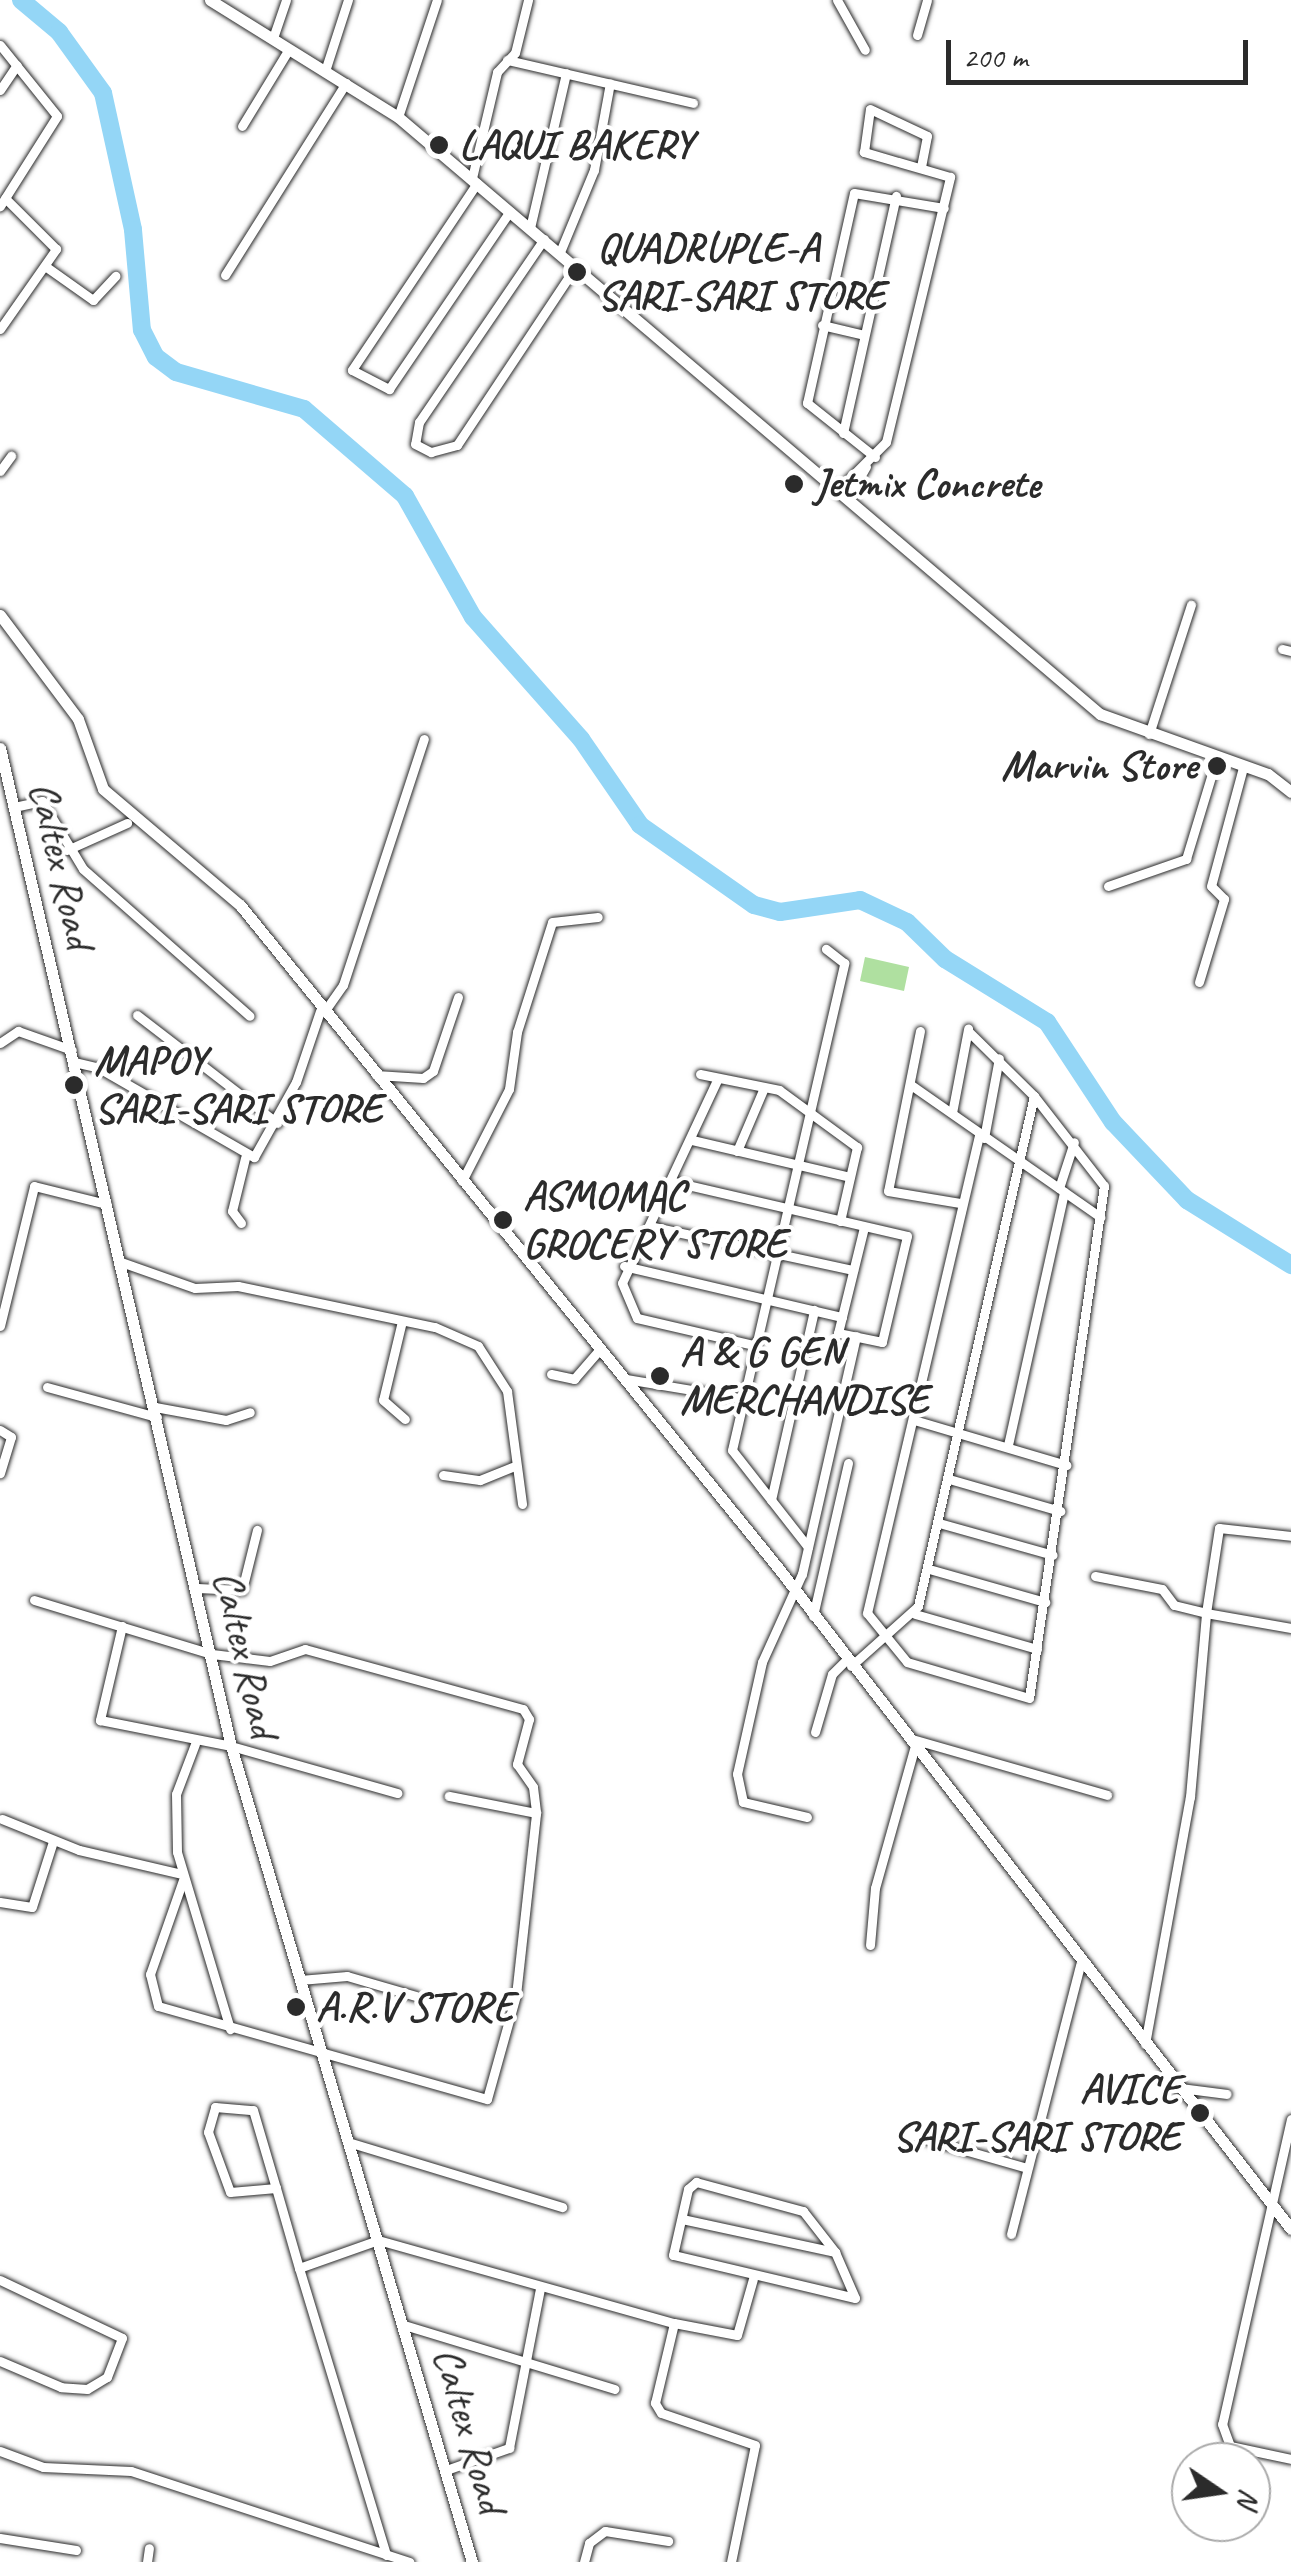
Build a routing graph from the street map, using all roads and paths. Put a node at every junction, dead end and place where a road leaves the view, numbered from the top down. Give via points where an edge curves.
1 (210, 0) edge
2 (286, 0) edge
3 (348, 0) edge
4 (437, 0) edge
5 (528, 0) edge
6 (836, 0) edge
7 (926, 0) edge
8 (917, 36) dead end
9 (273, 38) junction
10 (0, 46) edge
11 (289, 49) junction
12 (864, 50) dead end
13 (506, 60) junction
14 (17, 65) junction
15 (325, 71) junction
16 (566, 73) junction
17 (346, 83) junction
18 (610, 84) junction
19 (0, 90) edge
20 (694, 103) dead end
21 (398, 118) junction
22 (242, 126) dead end
23 (921, 166) junction
24 (474, 180) junction
25 (896, 196) junction
26 (2, 202) edge
27 (944, 208) junction
28 (510, 211) junction
29 (530, 228) junction
30 (544, 239) junction
31 (560, 252) junction
32 (45, 266) junction
33 (576, 266) junction
34 (115, 276) dead end
35 (224, 276) dead end
36 (822, 326) junction
37 (0, 329) edge
38 (864, 335) junction
39 (843, 433) junction
40 (12, 456) dead end
41 (874, 457) junction
42 (0, 471) edge
43 (844, 492) junction
44 (1191, 605) dead end
45 (0, 616) edge
46 (1149, 734) junction
47 (424, 739) dead end
48 (0, 748) edge
49 (1216, 760) junction
50 (1243, 767) junction
51 (1291, 792) edge
52 (14, 806) junction
53 (126, 823) dead end
54 (67, 850) junction
55 (1108, 886) dead end
56 (598, 917) dead end
57 (826, 949) dead end
58 (1200, 982) dead end
59 (458, 997) dead end
60 (321, 1012) junction
61 (137, 1014) dead end
62 (250, 1016) dead end
63 (920, 1031) dead end
64 (0, 1043) edge
65 (73, 1056) junction
66 (999, 1058) junction
67 (700, 1074) dead end
68 (376, 1075) junction
69 (718, 1078) junction
70 (912, 1085) junction
71 (763, 1090) junction
72 (1034, 1096) junction
73 (952, 1113) junction
74 (810, 1114) junction
75 (277, 1123) junction
76 (982, 1136) junction
77 (692, 1140) junction
78 (1074, 1142) junction
79 (738, 1151) junction
80 (246, 1158) junction
81 (795, 1162) junction
82 (1022, 1163) junction
83 (850, 1177) junction
84 (462, 1181) junction
85 (674, 1182) junction
86 (1061, 1190) junction
87 (960, 1203) junction
88 (108, 1204) junction
89 (784, 1208) junction
90 (1100, 1216) junction
91 (840, 1222) junction
92 (241, 1223) dead end
93 (650, 1226) junction
94 (864, 1227) junction
95 (774, 1255) junction
96 (121, 1262) junction
97 (624, 1266) junction
98 (853, 1270) junction
99 (764, 1300) junction
100 (814, 1310) junction
101 (842, 1316) junction
102 (402, 1322) junction
103 (0, 1326) edge
104 (856, 1336) junction
105 (753, 1344) junction
106 (600, 1349) junction
107 (551, 1374) dead end
108 (626, 1380) junction
109 (48, 1387) dead end
110 (740, 1398) junction
111 (156, 1412) junction
112 (250, 1412) dead end
113 (405, 1419) dead end
114 (914, 1420) junction
115 (0, 1430) edge
116 (959, 1432) junction
117 (1008, 1445) junction
118 (848, 1463) dead end
119 (1066, 1465) junction
120 (512, 1467) junction
121 (0, 1473) edge
122 (443, 1475) dead end
123 (949, 1479) junction
124 (770, 1500) junction
125 (522, 1504) dead end
126 (1060, 1511) junction
127 (940, 1523) junction
128 (257, 1530) dead end
129 (1291, 1536) edge
130 (808, 1548) junction
131 (1053, 1555) junction
132 (929, 1570) junction
133 (1095, 1576) dead end
134 (197, 1588) junction
135 (796, 1591) junction
136 (34, 1600) dead end
137 (1045, 1602) junction
138 (1206, 1613) junction
139 (915, 1614) junction
140 (813, 1616) junction
141 (122, 1626) junction
142 (1291, 1628) edge
143 (889, 1639) junction
144 (1037, 1650) junction
145 (212, 1654) junction
146 (849, 1663) junction
147 (815, 1732) dead end
148 (912, 1742) junction
149 (195, 1744) junction
150 (231, 1746) junction
151 (397, 1793) dead end
152 (1107, 1795) dead end
153 (449, 1796) dead end
154 (536, 1812) junction
155 (808, 1817) dead end
156 (2, 1818) edge
157 (53, 1841) junction
158 (182, 1877) junction
159 (0, 1902) edge
160 (870, 1945) dead end
161 (1080, 1964) junction
162 (300, 1980) junction
163 (416, 1996) dead end
164 (230, 2029) junction
165 (1144, 2048) junction
166 (321, 2055) junction
167 (1173, 2087) junction
168 (1227, 2094) dead end
169 (1291, 2119) edge
170 (908, 2134) dead end
171 (348, 2142) junction
172 (1027, 2168) junction
173 (276, 2188) junction
174 (562, 2207) dead end
175 (1274, 2209) junction
176 (682, 2219) junction
177 (1291, 2229) edge
178 (1011, 2234) dead end
179 (378, 2240) junction
180 (834, 2252) junction
181 (299, 2268) junction
182 (753, 2279) junction
183 (0, 2280) edge
184 (540, 2288) junction
185 (674, 2323) junction
186 (404, 2325) junction
187 (0, 2361) edge
188 (524, 2364) junction
189 (614, 2389) dead end
190 (0, 2451) edge
191 (1291, 2459) edge
192 (448, 2469) junction
193 (0, 2538) edge
194 (668, 2541) dead end
195 (149, 2548) dead end
196 (76, 2550) dead end
197 (386, 2554) junction
198 (147, 2562) edge
199 (410, 2562) edge
200 (472, 2562) edge
201 (584, 2562) edge
202 (731, 2562) edge

1 - 9 street
2 - 9 street
3 - 15 street
4 - 21 street
5 - 13 street
6 - 12 street
7 - 8 street
9 - 11 street
10 - 14 street
11 - 15 street
11 - 22 street
13 - 16 street
13 - 24 street via 496,72
14 - 19 street
14 - 26 street via 58,116
15 - 17 street
16 - 18 street
16 - 29 street
17 - 21 street
17 - 35 street
18 - 20 street
18 - 31 street via 594,170
21 - 24 street
23 - 23 street via 864,152 870,109 926,136
23 - 27 street via 950,174
24 - 28 street
24 - 28 street via 352,370 389,390
25 - 27 street
25 - 36 street via 854,193
25 - 38 street
26 - 32 street via 55,246
27 - 41 street via 886,442
28 - 29 street
29 - 30 street
30 - 31 street
30 - 33 street via 419,422 415,444 431,452 457,445
31 - 33 street
32 - 34 street via 92,300
32 - 37 street
33 - 43 street
36 - 38 street
36 - 39 street via 806,403
38 - 39 street
39 - 41 street
40 - 42 street
41 - 43 street
43 - 46 street via 1081,700
44 - 46 street
45 - 60 street via 78,719 103,789 240,905
46 - 49 street
47 - 60 street via 343,985
48 - 52 street, Caltex Road
49 - 50 street
49 - 55 street via 1186,860
50 - 51 street
50 - 58 street via 1211,886 1224,899
52 - 54 street via 42,800
52 - 65 street, Caltex Road
53 - 54 street
54 - 62 street
56 - 84 street via 552,922 516,1032 509,1089
57 - 74 street via 844,963
59 - 68 street via 433,1071 424,1078
60 - 68 street
60 - 75 street
61 - 75 street
63 - 70 street
64 - 65 street via 18,1031
65 - 80 street
65 - 88 street, Caltex Road
66 - 72 street
66 - 73 street via 968,1028
66 - 76 street
67 - 69 street
68 - 84 street
69 - 71 street
69 - 77 street
70 - 73 street
70 - 87 street via 888,1191
71 - 74 street via 779,1090
71 - 79 street
72 - 78 street
72 - 82 street
73 - 76 street
74 - 81 street
74 - 83 street via 856,1147
75 - 80 street via 260,1153
76 - 82 street
76 - 87 street
77 - 79 street
77 - 85 street
78 - 86 street
78 - 90 street via 1101,1175
79 - 81 street
80 - 92 street via 232,1211
81 - 83 street
81 - 89 street
82 - 86 street
82 - 116 street
83 - 91 street
84 - 106 street
85 - 89 street
85 - 93 street
86 - 90 street
86 - 117 street
87 - 114 street
88 - 96 street, Caltex Road
88 - 103 street via 34,1186
89 - 91 street
89 - 95 street
90 - 119 street
91 - 94 street
93 - 95 street
93 - 97 street
94 - 98 street
94 - 104 street via 907,1236 882,1342
95 - 98 street
95 - 99 street
96 - 102 street via 196,1288 238,1286
96 - 111 street, Caltex Road
97 - 99 street
97 - 105 street via 632,1315
98 - 101 street
99 - 100 street
99 - 105 street
100 - 101 street
100 - 124 street
101 - 104 street via 838,1333
102 - 113 street via 384,1400
102 - 120 street via 478,1346 507,1391
104 - 130 street
105 - 110 street
106 - 107 street via 574,1379
106 - 108 street
108 - 110 street
108 - 135 street
109 - 111 street
110 - 124 street via 733,1458
111 - 112 street via 226,1420
111 - 134 street, Caltex Road
114 - 116 street
114 - 143 street via 867,1614
115 - 121 street via 10,1437
116 - 117 street
116 - 123 street
117 - 119 street
118 - 140 street
119 - 126 street
120 - 122 street via 480,1480
120 - 125 street
123 - 126 street
123 - 127 street
124 - 130 street
126 - 131 street
127 - 131 street
127 - 132 street
128 - 134 street via 242,1590
129 - 138 street via 1220,1528
130 - 135 street
131 - 137 street
132 - 137 street
132 - 139 street
133 - 138 street via 1162,1589 1174,1606
134 - 145 street, Caltex Road
135 - 140 street
135 - 155 street via 751,1695 736,1794
136 - 141 street
137 - 144 street
138 - 142 street
138 - 165 street via 1190,1796
139 - 143 street
139 - 144 street
140 - 146 street
141 - 145 street
141 - 149 street via 98,1717
143 - 144 street via 907,1662 1029,1698
143 - 146 street
145 - 150 street, Caltex Road
145 - 154 street via 270,1660 305,1649 523,1708 529,1719 517,1764 533,1787
146 - 147 street via 832,1674
146 - 148 street
148 - 152 street
148 - 160 street via 875,1888
148 - 161 street
149 - 150 street
149 - 158 street via 174,1812
150 - 151 street
150 - 162 street, Caltex Road
153 - 154 street
154 - 166 street via 516,1995 494,2094 479,2100
156 - 157 street
157 - 158 street
157 - 159 street via 32,1907
158 - 164 street
158 - 164 street via 149,1987 167,2012
161 - 165 street
161 - 172 street
162 - 163 street via 347,1976
162 - 166 street, Caltex Road
164 - 166 street
165 - 167 street
166 - 171 street, Caltex Road
167 - 168 street
167 - 175 street
169 - 175 street
170 - 172 street
171 - 174 street
171 - 179 street, Caltex Road
172 - 178 street
173 - 173 street via 252,2110 215,2107 208,2132 230,2192
173 - 181 street
175 - 177 street
175 - 191 street via 1223,2439
176 - 180 street
176 - 180 street via 696,2182 795,2207
176 - 182 street via 676,2258
179 - 181 street
179 - 184 street
179 - 186 street, Caltex Road
180 - 182 street via 856,2298
181 - 197 street
182 - 185 street via 737,2334
183 - 187 street via 122,2338 106,2378 87,2389 61,2387
184 - 185 street
184 - 188 street
185 - 202 street via 656,2409 756,2445
186 - 188 street
186 - 192 street, Caltex Road
188 - 189 street
188 - 192 street via 509,2448
190 - 197 street via 65,2470 131,2471
192 - 200 street, Caltex Road
193 - 196 street
194 - 201 street via 605,2531 589,2543
195 - 198 street
197 - 199 street

